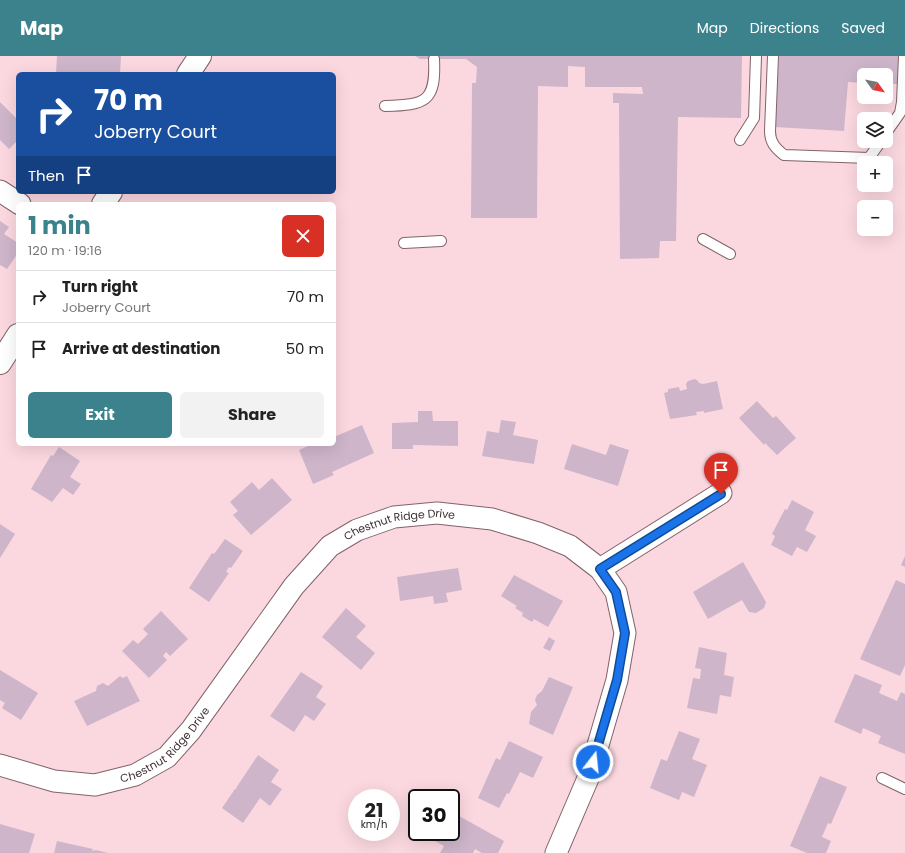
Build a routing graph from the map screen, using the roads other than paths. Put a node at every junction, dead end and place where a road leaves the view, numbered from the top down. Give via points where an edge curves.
1 (200, 56) edge
2 (756, 56) edge
3 (773, 56) edge
4 (904, 56) edge
5 (434, 59) dead end
6 (189, 72) edge
7 (384, 106) dead end
8 (893, 123) edge
9 (740, 140) dead end
10 (875, 148) edge
11 (0, 191) edge
12 (17, 202) edge
13 (703, 239) dead end
14 (441, 241) dead end
15 (404, 243) dead end
16 (730, 254) dead end
17 (16, 338) edge
18 (0, 362) edge
19 (721, 494) dead end
20 (600, 569) junction
21 (0, 765) edge
22 (882, 778) dead end
23 (905, 789) edge
24 (556, 853) edge

1 - 6 street
2 - 9 lane via 754,118
3 - 10 lane via 770,140 777,150 784,155 869,158
4 - 8 lane via 902,102 900,113
5 - 7 lane via 435,80 430,95 420,102 403,106
11 - 12 street
13 - 16 lane
14 - 15 lane
17 - 18 street
19 - 20 street
20 - 21 street, Chestnut Ridge Drive via 570,546 538,533 492,520 437,513 394,517 357,530 330,546 294,586 191,730 167,757 135,775 95,785 54,781
20 - 24 street, Chestnut Ridge Drive via 616,592 625,633 617,680 589,776
22 - 23 lane

